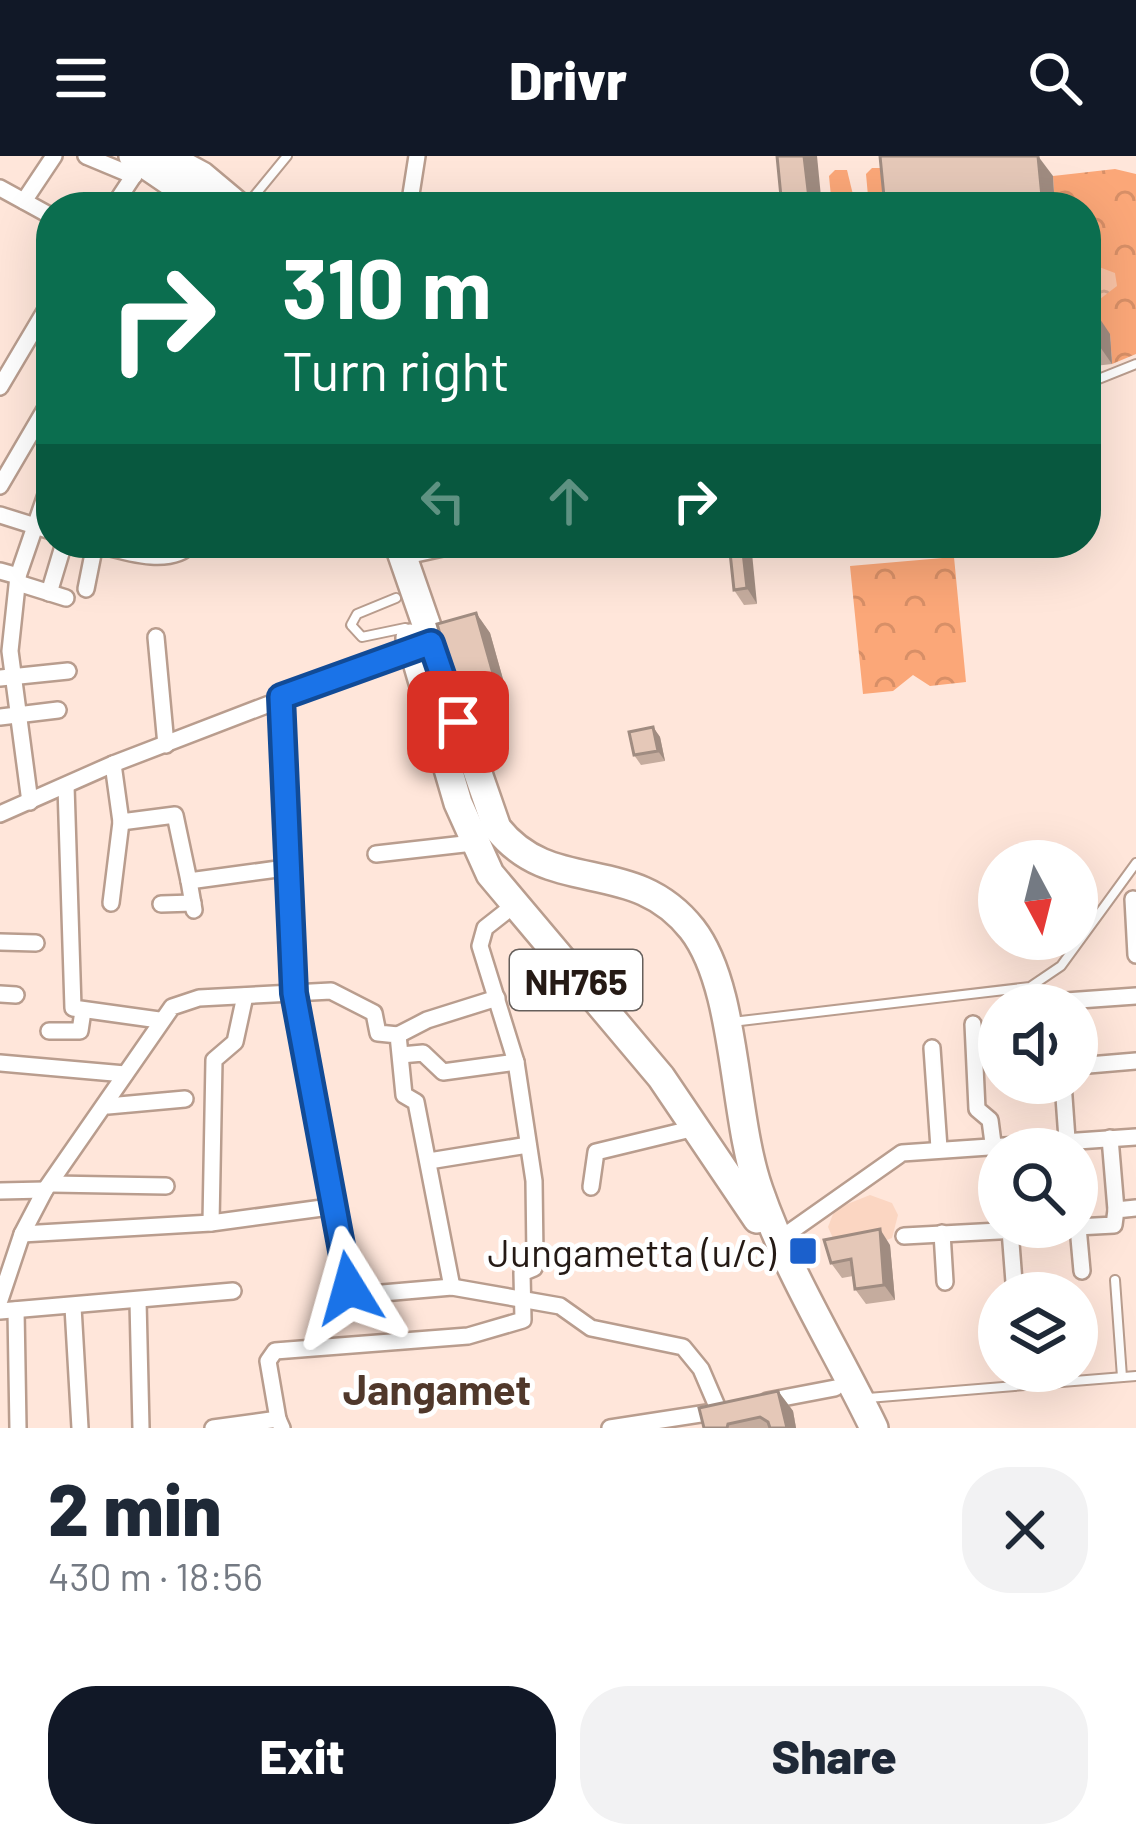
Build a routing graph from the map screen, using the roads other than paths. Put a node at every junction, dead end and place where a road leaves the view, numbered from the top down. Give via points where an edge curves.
1 (54, 156) edge
2 (86, 156) edge
3 (287, 156) edge
4 (417, 156) edge
5 (143, 163) edge
6 (0, 188) edge
7 (123, 192) edge
8 (183, 192) edge
9 (223, 192) edge
10 (255, 192) edge
11 (411, 192) edge
12 (24, 201) junction
13 (36, 208) edge
14 (36, 328) edge
15 (34, 332) joint
16 (1136, 364) edge
17 (1101, 378) edge
18 (0, 387) edge
19 (36, 424) edge
20 (0, 485) edge
21 (0, 515) edge
22 (36, 526) edge
23 (36, 544) edge
24 (62, 558) edge
25 (91, 558) edge
26 (394, 558) edge
27 (396, 558) edge
28 (0, 571) edge
29 (18, 579) junction
30 (86, 590) dead end
31 (396, 598) junction
32 (157, 638) dead end
33 (424, 640) junction
34 (5, 650) edge
35 (68, 671) dead end
36 (6, 678) edge
37 (281, 697) junction
38 (58, 710) dead end
39 (18, 714) junction
40 (0, 717) edge
41 (166, 745) junction
42 (112, 764) junction
43 (66, 786) junction
44 (30, 802) junction
45 (0, 814) edge
46 (121, 822) junction
47 (472, 843) junction
48 (376, 854) dead end
49 (1136, 863) edge
50 (285, 868) junction
51 (189, 881) junction
52 (1132, 899) dead end
53 (111, 903) dead end
54 (161, 904) dead end
55 (513, 906) junction
56 (0, 942) edge
57 (36, 943) dead end
58 (1136, 955) edge
59 (294, 993) junction
60 (1136, 995) edge
61 (245, 996) junction
62 (497, 998) junction
63 (1098, 999) edge
64 (83, 1011) junction
65 (159, 1020) junction
66 (724, 1022) junction
67 (973, 1024) dead end
68 (49, 1031) dead end
69 (398, 1035) junction
70 (932, 1048) dead end
71 (401, 1055) junction
72 (1136, 1061) edge
73 (516, 1062) junction
74 (0, 1063) edge
75 (1098, 1064) edge
76 (125, 1074) junction
77 (185, 1099) dead end
78 (108, 1106) junction
79 (738, 1112) junction
80 (695, 1128) junction
81 (991, 1128) edge
82 (1136, 1137) edge
83 (1098, 1138) edge
84 (1110, 1138) junction
85 (978, 1144) edge
86 (528, 1145) junction
87 (939, 1148) junction
88 (429, 1161) junction
89 (49, 1186) junction
90 (166, 1186) dead end
91 (591, 1187) dead end
92 (0, 1191) edge
93 (337, 1206) junction
94 (1136, 1208) edge
95 (1116, 1210) junction
96 (211, 1223) junction
97 (1098, 1226) edge
98 (978, 1231) edge
99 (942, 1233) junction
100 (22, 1234) junction
101 (904, 1236) dead end
102 (780, 1239) junction
103 (1079, 1248) edge
104 (1082, 1271) dead end
105 (1115, 1280) dead end
106 (945, 1282) dead end
107 (452, 1287) junction
108 (233, 1291) dead end
109 (521, 1298) junction
110 (0, 1300) edge
111 (138, 1301) junction
112 (73, 1306) junction
113 (8, 1310) edge
114 (1136, 1376) edge
115 (1122, 1377) junction
116 (847, 1393) junction
117 (718, 1411) junction
118 (694, 1422) edge
119 (280, 1424) edge
120 (18, 1428) edge
121 (80, 1428) edge
122 (142, 1428) edge
123 (213, 1428) edge
124 (610, 1428) edge
125 (855, 1428) edge
126 (874, 1428) edge

1 - 12 street
2 - 5 street
3 - 10 lane
4 - 11 street
5 - 7 street
5 - 8 highway
5 - 9 highway via 202,176
6 - 12 street
12 - 13 street
14 - 15 street
15 - 18 street
16 - 17 lane
19 - 20 street
21 - 22 street
23 - 29 street
24 - 29 street via 58,595
25 - 30 street
26 - 31 highway, NH765
27 - 33 highway, NH765
28 - 29 street
29 - 34 street
31 - 33 highway, NH765
31 - 33 lane via 357,614 351,625 362,637
32 - 41 street
33 - 37 street
33 - 47 highway, NH765
33 - 66 highway, NH765 via 497,828 534,861 621,880 670,902 713,957
34 - 36 street
35 - 36 street
36 - 39 street
37 - 41 street
37 - 50 street
38 - 39 street
39 - 40 street
39 - 44 street
41 - 42 street
42 - 43 street
42 - 46 street
43 - 44 street
43 - 64 street via 71,998
44 - 45 street
46 - 51 street via 176,815
46 - 53 street
47 - 48 street
47 - 55 highway, NH765
49 - 66 lane via 1061,966 1030,987
50 - 51 street
50 - 59 street
51 - 54 street via 194,906
52 - 58 street
55 - 62 street via 482,934
55 - 80 highway, NH765 via 661,1077
56 - 57 street
59 - 61 street
59 - 69 street via 332,991 374,1013 378,1033
59 - 93 street
60 - 63 street
61 - 65 street via 181,1003
61 - 96 street via 235,1042 214,1060
62 - 69 street
62 - 73 street
64 - 65 street
64 - 68 street via 80,1031
65 - 76 street
66 - 79 highway, NH765
67 - 81 street via 977,1108
69 - 71 street
70 - 87 street
71 - 73 street via 423,1053 443,1072
71 - 88 street via 404,1095 416,1102
72 - 75 street
73 - 86 street
74 - 76 street
76 - 78 street
77 - 78 street
78 - 89 street
79 - 80 highway
79 - 102 highway, NH765
80 - 91 street via 596,1152
80 - 116 highway, NH765 via 745,1196
82 - 84 street
83 - 84 street
84 - 95 street
85 - 87 street
86 - 88 street
86 - 109 street via 536,1257 522,1273
87 - 102 street via 902,1154
88 - 107 street
89 - 90 street
89 - 92 street
89 - 100 street
93 - 96 street
93 - 107 street via 352,1293
94 - 95 street
95 - 97 street via 1114,1225
96 - 100 street
98 - 99 street
99 - 101 street
99 - 106 street
100 - 110 street
102 - 116 highway, NH765
103 - 104 street
105 - 115 lane
107 - 109 street
108 - 111 street
109 - 117 street via 560,1306 591,1328 683,1347
109 - 119 street via 523,1320 468,1336 275,1351 268,1361
111 - 112 street
111 - 122 street
112 - 113 street
112 - 121 street
113 - 120 street
114 - 115 lane
115 - 116 lane
116 - 117 street
116 - 125 highway, NH765
116 - 126 highway, NH765
117 - 118 street
118 - 124 street
119 - 123 street

